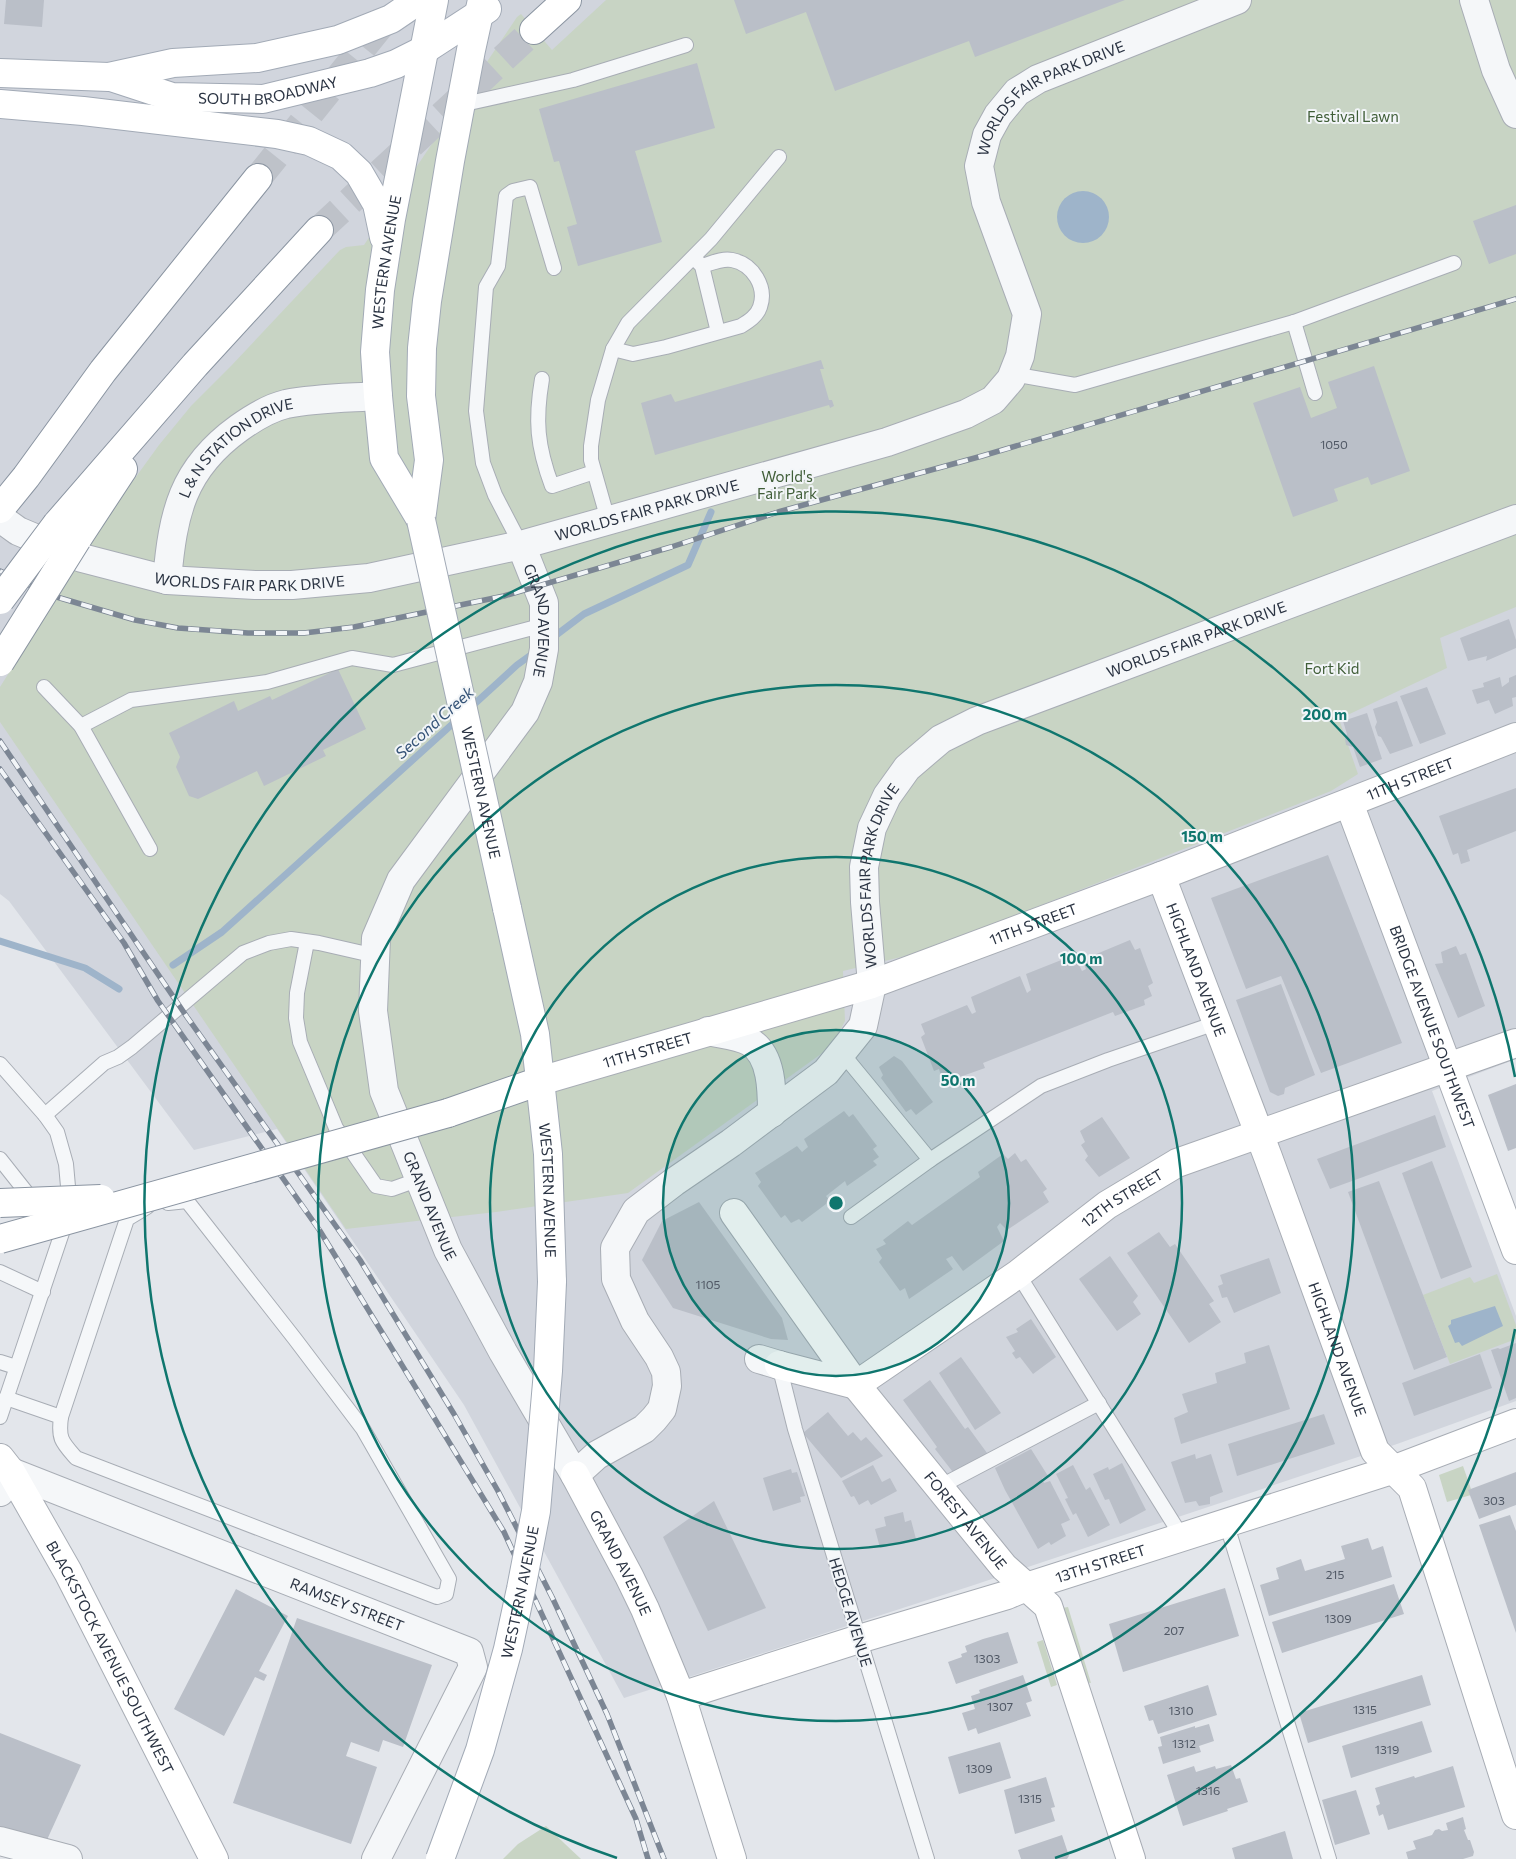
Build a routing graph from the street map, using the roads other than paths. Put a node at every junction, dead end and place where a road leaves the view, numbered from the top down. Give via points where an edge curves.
1 (419, 0) edge
2 (434, 0) edge
3 (501, 0) edge
4 (567, 0) edge
5 (1237, 0) edge
6 (1474, 0) edge
7 (480, 8) edge
8 (534, 30) tunnel mouth
9 (686, 45) dead end
10 (424, 50) junction
11 (0, 72) edge
12 (109, 77) junction
13 (0, 104) edge
14 (460, 105) junction
15 (1516, 114) edge
16 (779, 157) dead end
17 (258, 178) tunnel mouth
18 (319, 230) tunnel mouth
19 (698, 262) junction
20 (1454, 262) dead end
21 (554, 268) dead end
22 (380, 290) junction
23 (1294, 322) junction
24 (718, 332) junction
25 (613, 349) junction
26 (1013, 374) junction
27 (542, 379) dead end
28 (1315, 393) dead end
29 (378, 396) junction
30 (422, 396) junction
31 (594, 472) junction
32 (13, 473) edge
33 (0, 508) edge
34 (0, 518) edge
35 (1516, 519) edge
36 (421, 520) junction
37 (608, 520) junction
38 (67, 532) junction
39 (521, 545) junction
40 (167, 580) junction
41 (0, 600) edge
42 (544, 629) junction
43 (0, 662) edge
44 (44, 687) dead end
45 (81, 726) junction
46 (1516, 737) edge
47 (1349, 803) junction
48 (150, 849) dead end
49 (1161, 876) junction
50 (307, 942) junction
51 (376, 956) junction
52 (872, 984) junction
53 (1216, 1023) junction
54 (708, 1031) junction
55 (1516, 1043) edge
56 (842, 1053) junction
57 (0, 1064) edge
58 (1449, 1067) junction
59 (540, 1081) junction
60 (772, 1113) junction
61 (45, 1115) junction
62 (1258, 1135) junction
63 (0, 1159) edge
64 (930, 1160) junction
65 (210, 1180) junction
66 (420, 1180) junction
67 (0, 1203) edge
68 (734, 1213) dead end
69 (851, 1216) dead end
70 (65, 1228) junction
71 (0, 1239) edge
72 (1516, 1250) edge
73 (0, 1272) edge
74 (1018, 1274) junction
75 (42, 1292) junction
76 (0, 1362) edge
77 (769, 1362) joint
78 (16, 1367) junction
79 (856, 1385) junction
80 (6, 1398) junction
81 (1099, 1404) junction
82 (61, 1416) junction
83 (0, 1417) edge
84 (1516, 1423) edge
85 (1395, 1469) junction
86 (4, 1474) edge
87 (575, 1475) junction
88 (939, 1487) junction
89 (1226, 1522) junction
90 (1182, 1536) junction
91 (1026, 1587) junction
92 (859, 1639) junction
93 (681, 1696) junction
94 (1507, 1753) edge
95 (1516, 1815) edge
96 (0, 1841) edge
97 (64, 1858) edge
98 (214, 1859) edge
99 (376, 1859) edge
100 (440, 1859) edge
101 (732, 1859) edge
102 (927, 1859) edge
103 (1131, 1859) edge
104 (1329, 1859) edge

1 - 12 main road, SOUTH BROADWAY via 391,19 338,40 257,58 173,62
2 - 10 main road, WESTERN AVENUE
3 - 7 main road, SOUTH BROADWAY
4 - 8 main road
5 - 26 street, WORLDS FAIR PARK DRIVE via 1038,79 1017,92 998,115 987,135 979,166 986,202 1027,314 1020,356
6 - 15 street via 1496,70
7 - 10 main road, SOUTH BROADWAY
7 - 14 main road, WESTERN AVENUE
9 - 14 lane via 573,80
10 - 12 main road, SOUTH BROADWAY via 370,73 263,99 172,97
10 - 22 main road, WESTERN AVENUE
11 - 12 main road, SOUTH BROADWAY
13 - 22 main road via 277,134 309,141 341,156 359,173 377,204 384,238
14 - 30 main road, WESTERN AVENUE via 427,301 422,348
16 - 19 lane
17 - 32 main road via 103,372
18 - 38 main road via 195,365 115,480
19 - 24 lane
19 - 24 lane via 721,260 741,263 762,286 760,308 751,320
19 - 25 lane via 652,297 628,324
20 - 23 lane
21 - 39 lane via 530,187 506,196 498,266 486,287 476,411 483,463 495,495
22 - 29 main road, WESTERN AVENUE via 375,352
23 - 26 lane via 1075,386
23 - 28 lane
24 - 25 lane via 633,354
25 - 31 lane via 593,427 591,460
26 - 37 street, WORLDS FAIR PARK DRIVE via 993,400 966,414 887,442
27 - 31 lane via 538,403 540,451 552,486
29 - 30 main road
29 - 36 main road, WESTERN AVENUE via 384,458
29 - 40 street, L & N STATION DRIVE via 286,404 261,414 221,441 195,471 178,508
30 - 36 main road, WESTERN AVENUE via 429,460
31 - 37 lane
32 - 33 main road
34 - 40 street, WORLDS FAIR PARK DRIVE via 18,531 82,558
35 - 52 street, WORLDS FAIR PARK DRIVE via 1050,693 977,721 941,739 907,768 887,796 872,828 864,867
36 - 59 main road, WESTERN AVENUE, bridge via 535,1034
37 - 39 street, WORLDS FAIR PARK DRIVE
38 - 41 main road, bridge
38 - 43 main road, bridge
39 - 40 street, WORLDS FAIR PARK DRIVE via 369,578 283,585
39 - 42 street, GRAND AVENUE via 544,603
42 - 45 lane via 393,665 352,658 267,682 131,700
42 - 51 street, GRAND AVENUE via 538,682 525,712 402,880 376,938
44 - 45 lane
45 - 48 lane
46 - 47 main road, 11TH STREET
47 - 49 main road, 11TH STREET
47 - 58 main road, BRIDGE AVENUE SOUTHWEST
49 - 52 main road, 11TH STREET
49 - 53 main road, HIGHLAND AVENUE
50 - 51 lane
50 - 61 lane via 291,939 244,952 132,1047 104,1063
50 - 66 lane via 297,993 296,1018 300,1042 336,1128 376,1186 392,1189
51 - 66 street, GRAND AVENUE via 373,1012 384,1091
52 - 54 main road, 11TH STREET
52 - 56 street, WORLDS FAIR PARK DRIVE via 863,1026
53 - 62 main road, HIGHLAND AVENUE
53 - 64 lane via 1041,1086
54 - 59 main road, 11TH STREET
54 - 60 street via 749,1041 758,1049 772,1083
55 - 58 main road, 12TH STREET
56 - 60 street, WORLDS FAIR PARK DRIVE via 826,1072
56 - 64 lane
57 - 61 lane
58 - 62 main road, 12TH STREET
58 - 72 main road, BRIDGE AVENUE SOUTHWEST
59 - 65 main road, 11TH STREET, bridge via 448,1113
59 - 100 main road, WESTERN AVENUE, bridge via 548,1154 552,1282 536,1511 508,1649 480,1750
60 - 87 street, WORLDS FAIR PARK DRIVE via 636,1211 615,1248 616,1279 635,1321 660,1357 667,1386 662,1409 644,1429 597,1455
61 - 70 lane via 57,1132 66,1164 70,1209
62 - 74 main road, 12TH STREET via 1177,1163 1106,1205
62 - 85 main road, HIGHLAND AVENUE via 1375,1451
63 - 70 lane via 46,1218
64 - 69 lane
65 - 67 main road, bridge via 103,1199
65 - 71 main road, bridge
66 - 87 street, GRAND AVENUE via 448,1250
68 - 79 main road, FOREST AVENUE
70 - 75 lane
73 - 75 lane
74 - 79 main road, 12TH STREET
74 - 81 lane
75 - 78 lane
76 - 78 lane
77 - 79 main road
77 - 92 lane, HEDGE AVENUE via 795,1429
78 - 80 lane
79 - 88 main road, FOREST AVENUE
80 - 82 lane
80 - 83 lane
81 - 88 lane
81 - 90 lane
82 - 82 lane via 59,1432 62,1443 76,1458 437,1597 446,1594 449,1579 363,1429 187,1201 147,1207 127,1219
84 - 85 main road, 13TH STREET
85 - 89 main road, 13TH STREET
85 - 94 main road, HIGHLAND AVENUE via 1412,1488
86 - 98 main road, BLACKSTOCK AVENUE SOUTHWEST via 68,1572
86 - 99 street, RAMSEY STREET via 468,1652 473,1667
87 - 93 main road, GRAND AVENUE via 629,1576
88 - 91 main road, FOREST AVENUE via 1004,1567
89 - 90 main road, 13TH STREET
89 - 104 lane
90 - 91 main road, 13TH STREET
91 - 92 main road, 13TH STREET
91 - 103 main road, FOREST AVENUE via 1048,1606
92 - 93 main road, 13TH STREET
92 - 102 lane, HEDGE AVENUE
93 - 101 main road, GRAND AVENUE
94 - 95 main road, HIGHLAND AVENUE
96 - 97 street

